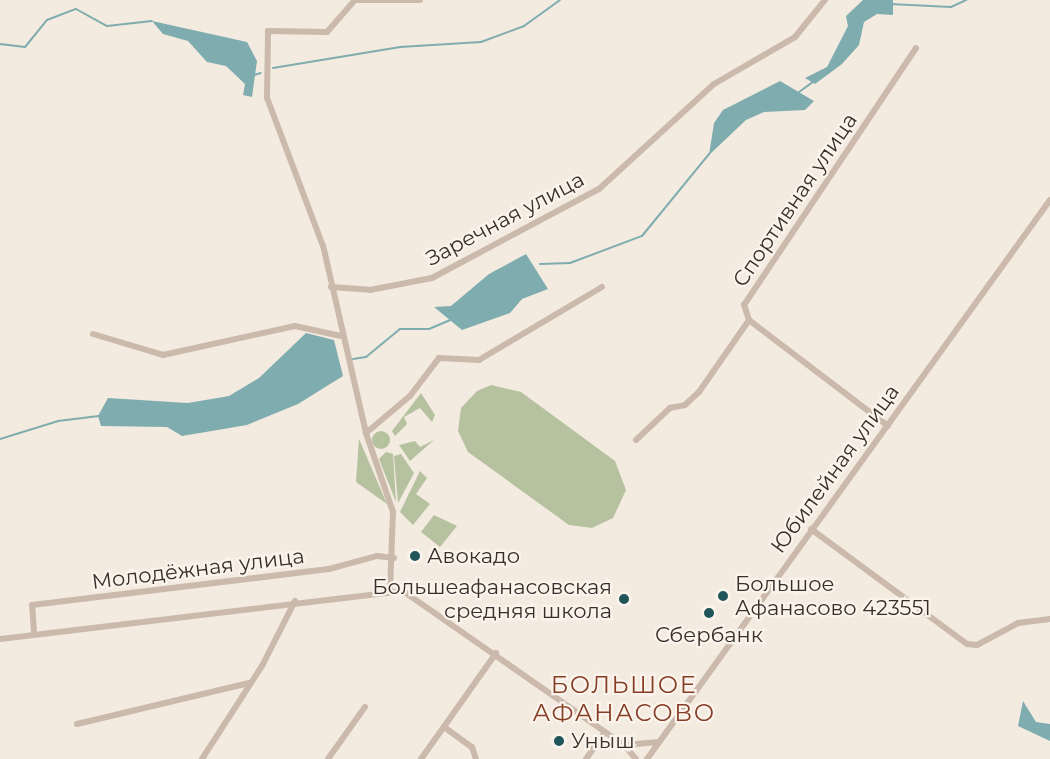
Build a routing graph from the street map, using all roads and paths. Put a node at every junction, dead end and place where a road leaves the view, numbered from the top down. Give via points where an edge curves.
1 (420, 0) edge
2 (825, 0) edge
3 (916, 48) dead end
4 (1050, 200) edge
5 (331, 287) junction
6 (602, 287) dead end
7 (749, 320) junction
8 (93, 334) dead end
9 (341, 336) junction
10 (888, 426) junction
11 (366, 433) junction
12 (636, 440) dead end
13 (811, 529) junction
14 (394, 558) junction
15 (390, 590) junction
16 (295, 601) junction
17 (1050, 619) edge
18 (34, 632) junction
19 (0, 639) edge
20 (496, 653) junction
21 (250, 683) junction
22 (365, 707) dead end
23 (77, 724) dead end
24 (444, 727) junction
25 (604, 732) junction
26 (659, 742) junction
27 (624, 745) junction
28 (202, 759) edge
29 (328, 759) edge
30 (421, 759) edge
31 (476, 759) edge
32 (586, 759) edge
33 (636, 759) edge
34 (647, 759) edge

1 - 5 street via 355,0 327,32 268,31 267,98 312,213
2 - 5 street, Заречная улица via 795,37 714,84 599,189 432,278 370,290
3 - 7 street, Спортивная улица via 744,305
4 - 10 street, Юбилейная улица
5 - 9 street
6 - 11 street via 478,360 439,358 410,396
7 - 10 street
7 - 12 street, Спортивная улица via 699,392 685,405 670,408
8 - 9 street via 163,355 295,326
9 - 11 street
10 - 13 street, Юбилейная улица
11 - 14 street via 393,512
13 - 17 street via 972,645 1018,623
13 - 26 street, Юбилейная улица
14 - 15 street
14 - 18 street, Молодёжная улица via 377,556 329,569 32,605
15 - 16 street, Молодёжная улица
15 - 20 street, Молодёжная улица via 417,597
16 - 18 street, Молодёжная улица
16 - 21 street, Молодёжная улица
18 - 19 street, Молодёжная улица
20 - 24 street
20 - 25 street, Молодёжная улица
21 - 23 street
21 - 28 street, Молодёжная улица
22 - 29 street
24 - 30 street
24 - 31 street via 472,747
25 - 27 street, Молодёжная улица
25 - 32 street
26 - 27 street
26 - 34 street, Юбилейная улица
27 - 33 street, Молодёжная улица

